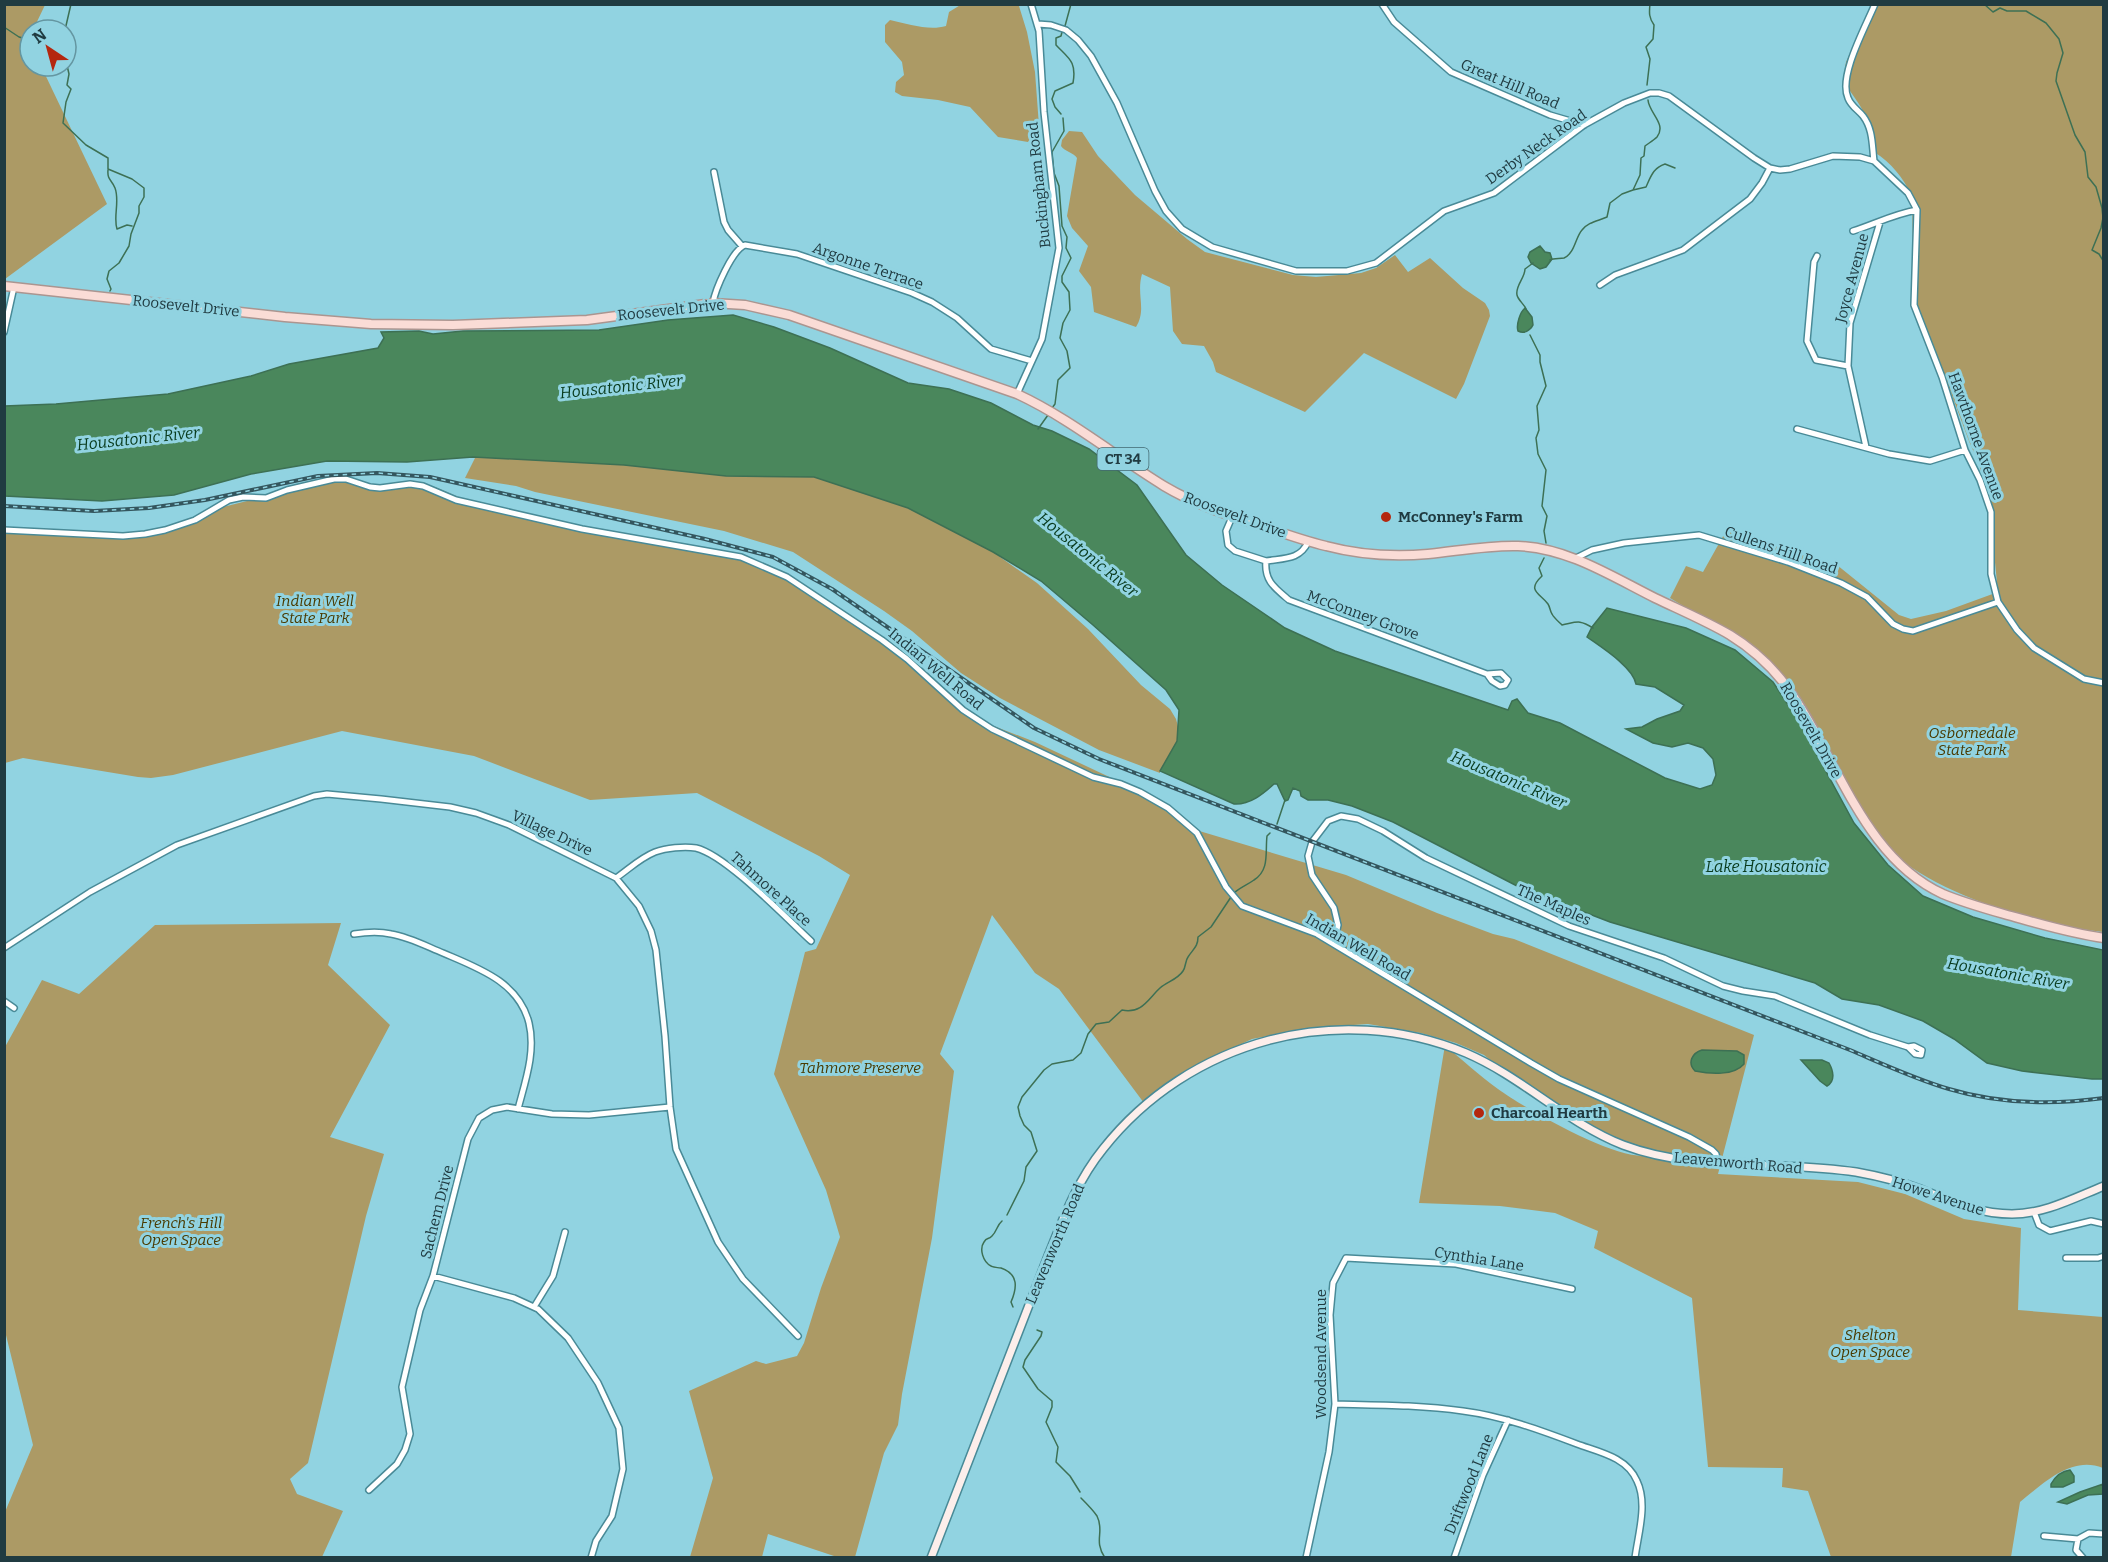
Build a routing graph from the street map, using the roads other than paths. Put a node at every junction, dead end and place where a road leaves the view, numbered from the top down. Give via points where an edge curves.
1 (1031, 4) edge
2 (1382, 4) edge
3 (1875, 4) edge
4 (1038, 24) junction
5 (1584, 125) junction
6 (1874, 161) junction
7 (1770, 168) junction
8 (714, 172) dead end
9 (1917, 210) junction
10 (1880, 222) junction
11 (1853, 231) dead end
12 (742, 246) junction
13 (1816, 256) dead end
14 (1600, 285) dead end
15 (9, 287) edge
16 (714, 303) junction
17 (4, 332) edge
18 (1032, 361) junction
19 (1848, 366) junction
20 (1017, 394) junction
21 (1797, 429) dead end
22 (1866, 447) junction
23 (1965, 450) junction
24 (1232, 517) junction
25 (4, 530) edge
26 (1308, 542) junction
27 (1576, 558) junction
28 (1266, 561) junction
29 (1998, 602) junction
30 (1487, 674) dead end
31 (2103, 683) edge
32 (616, 878) junction
33 (354, 934) dead end
34 (2103, 938) edge
35 (811, 941) dead end
36 (1334, 944) junction
37 (4, 948) edge
38 (4, 1001) edge
39 (14, 1008) dead end
40 (1908, 1047) dead end
41 (670, 1107) junction
42 (518, 1109) junction
43 (1718, 1163) junction
44 (1841, 1170) joint
45 (2103, 1186) edge
46 (2034, 1212) junction
47 (2103, 1224) edge
48 (565, 1232) dead end
49 (2103, 1256) edge
50 (1346, 1258) joint
51 (2066, 1258) dead end
52 (433, 1276) junction
53 (1572, 1289) dead end
54 (534, 1307) junction
55 (798, 1336) dead end
56 (1335, 1404) junction
57 (1508, 1420) junction
58 (369, 1490) dead end
59 (2103, 1534) edge
60 (2044, 1536) dead end
61 (2078, 1539) junction
62 (591, 1557) edge
63 (931, 1557) edge
64 (1306, 1557) edge
65 (1454, 1557) edge
66 (1635, 1557) edge
67 (2083, 1557) edge

1 - 4 street, Buckingham Road
2 - 5 street, Great Hill Road via 1394,22 1451,72 1550,115
3 - 6 street via 1849,69 1845,90 1870,129
4 - 5 street, Derby Neck Road via 1066,30 1091,56 1161,201 1182,229 1212,247 1296,271 1347,271 1376,263 1444,211 1500,189
4 - 18 street, Buckingham Road via 1059,248 1045,327
5 - 7 street, Derby Neck Road via 1639,95 1659,93 1684,106
6 - 7 street via 1841,155 1790,169
6 - 9 street via 1901,184
7 - 14 street via 1750,199 1683,250 1615,275
8 - 12 street via 724,222
9 - 10 street via 1898,213
9 - 23 street, Hawthorne Avenue via 1914,305
10 - 11 street
10 - 19 street, Joyce Avenue via 1850,323
12 - 16 street via 731,260
12 - 18 street, Argonne Terrace via 797,254 912,293 957,318 991,349
13 - 19 street via 1807,341 1816,360
15 - 16 main road, Roosevelt Drive / CT 34 via 341,323 408,325 587,320
15 - 17 street
16 - 20 main road, Roosevelt Drive / CT 34 via 778,312
18 - 20 street, Buckingham Road
19 - 22 street, Joyce Avenue
20 - 24 main road, Roosevelt Drive / CT 34 via 1189,500
21 - 22 street
22 - 23 street via 1930,460
23 - 29 street, Hawthorne Avenue via 1991,512 1991,574
24 - 26 main road, Roosevelt Drive / CT 34
24 - 28 street via 1226,531 1228,545 1244,555
25 - 36 street, Indian Well Road via 145,534 195,520 229,500 266,498 346,479 380,488 423,486 456,500 582,529 741,557 787,577 873,634 963,710 992,729 1093,777 1140,792 1168,808 1197,833 1233,898 1247,909 1295,924
26 - 27 main road, Roosevelt Drive / CT 34 via 1371,554 1521,546
26 - 28 street via 1299,555
27 - 29 street, Cullens Hill Road via 1624,543 1699,535 1841,583 1867,597 1893,624 1913,631
27 - 34 main road, Roosevelt Drive / CT 34 via 1728,634 1772,667 1791,690 1855,808 1874,835 1918,880 1964,902
28 - 30 street, McConney Grove via 1265,572 1273,586 1289,600
29 - 31 street, Hawthorne Avenue via 2034,648 2084,679
32 - 35 street, Tahmore Place via 656,852 696,848 720,858
32 - 37 street, Village Drive via 509,825 476,813 327,794 177,845 90,892
32 - 41 street, Village Drive via 639,906 656,950
33 - 42 street via 374,932 403,937 473,966 500,980 514,993 529,1022 531,1038
36 - 40 street, The Maples via 1338,925 1334,908 1312,875 1308,856 1312,842 1328,821 1341,816 1383,831 1426,858 1569,926 1664,958 1723,986 1775,996
36 - 43 street, Indian Well Road via 1559,1079 1712,1150
38 - 39 street
41 - 42 street, Sachem Drive via 589,1115
41 - 55 street, Village Drive via 676,1149 718,1242 743,1279
42 - 52 street, Sachem Drive via 492,1110 479,1118 468,1139
43 - 44 main road, Leavenworth Road
43 - 63 main road, Leavenworth Road via 1656,1155 1619,1143 1492,1065 1447,1046 1394,1032 1340,1029 1285,1035 1211,1061 1155,1096 1110,1141 1084,1177 1048,1256
44 - 46 main road, Howe Avenue via 1900,1182 1983,1212
45 - 46 main road, Howe Avenue
46 - 47 street via 2039,1225 2050,1231 2091,1221
48 - 54 street via 553,1276
49 - 51 street
50 - 53 street, Cynthia Lane via 1456,1264
50 - 56 street, Woodsend Avenue via 1333,1283 1330,1315
52 - 54 street
52 - 58 street, Sachem Drive via 420,1310 402,1387 410,1434 397,1464
54 - 62 street via 568,1338 598,1383 619,1428 622,1473 612,1516
56 - 57 street via 1423,1406
56 - 64 street, Woodsend Avenue via 1329,1452
57 - 65 street, Driftwood Lane via 1483,1475
57 - 66 street via 1612,1457 1631,1470 1642,1499
59 - 61 street via 2090,1533
60 - 61 street
61 - 67 street via 2076,1550

